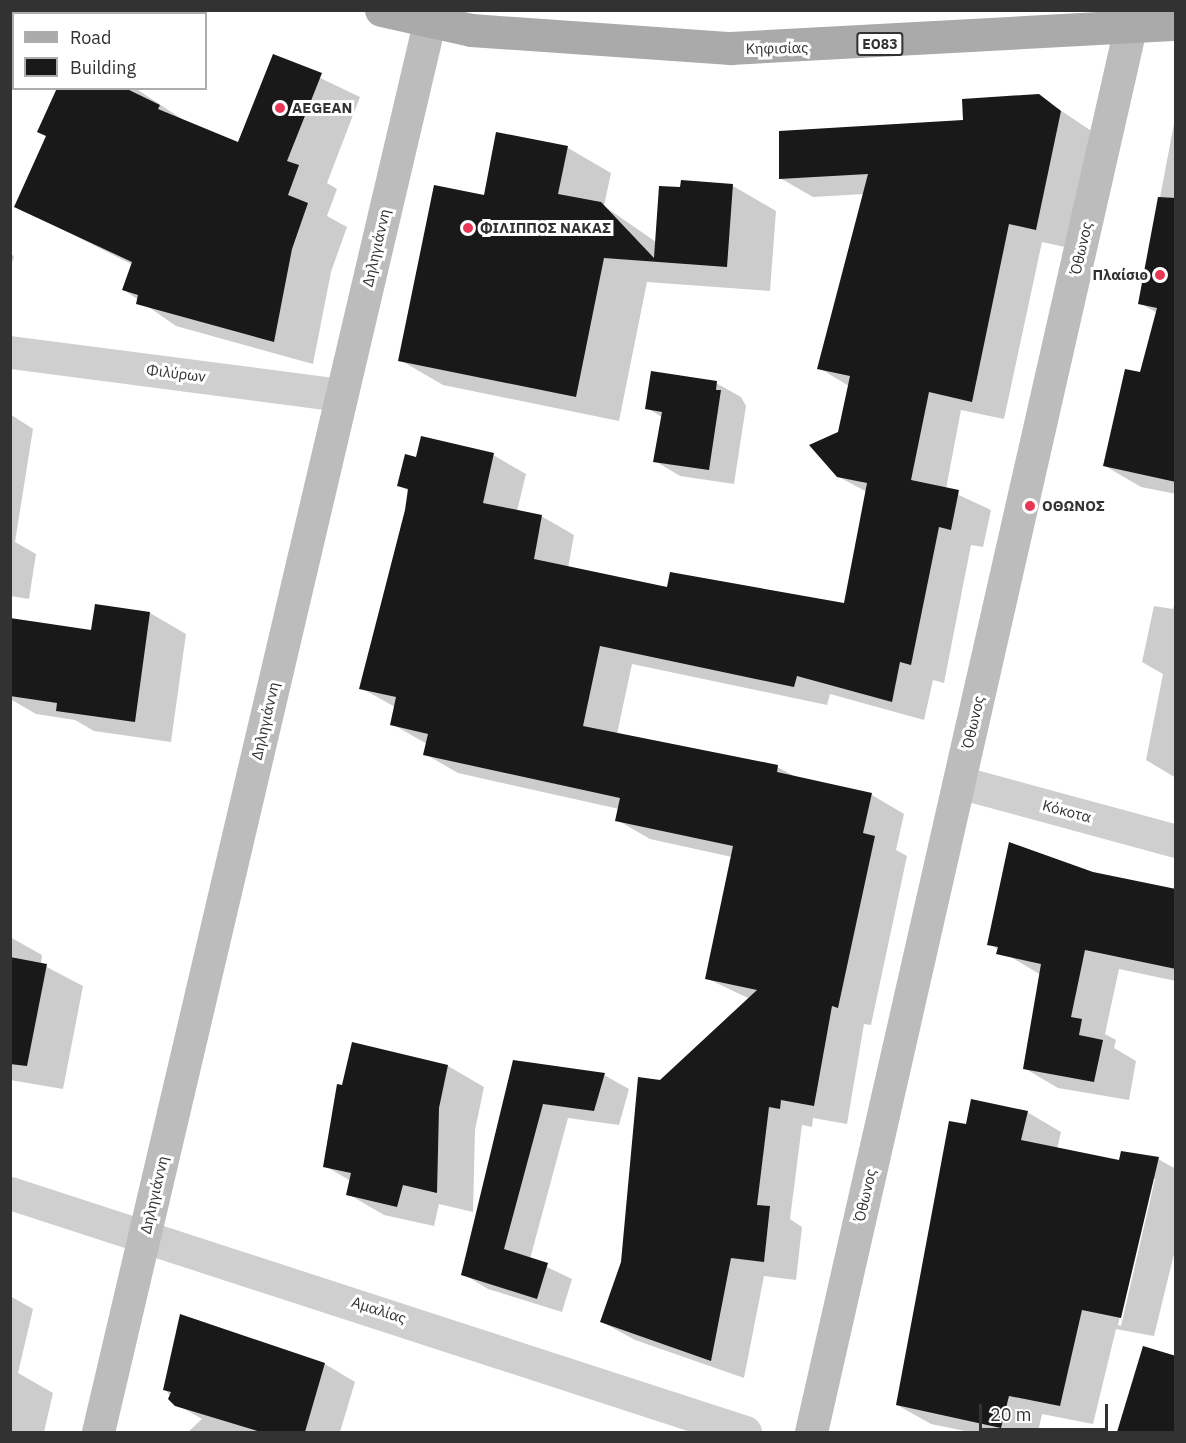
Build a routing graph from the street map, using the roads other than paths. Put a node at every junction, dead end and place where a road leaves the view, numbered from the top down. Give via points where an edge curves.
1 (381, 10) edge
2 (430, 17) edge
3 (1132, 19) edge
4 (1176, 24) edge
5 (10, 352) edge
6 (341, 395) junction
7 (959, 782) junction
8 (1176, 840) edge
9 (10, 1193) edge
10 (144, 1234) junction
11 (98, 1432) edge
12 (745, 1432) edge
13 (811, 1432) edge

1 - 2 main road, Κηφισίας / ΕΟ83
2 - 3 main road, Κηφισίας / ΕΟ83 via 618,43 730,48
2 - 6 street, Δηληγιάννη
3 - 4 main road, Κηφισίας / ΕΟ83
3 - 7 street, Όθωνος
5 - 6 street, Φιλύρων
6 - 10 street, Δηληγιάννη
7 - 8 street, Κόκοτα
7 - 13 street, Όθωνος
9 - 10 street, Αμαλίας
10 - 11 street, Δηληγιάννη
10 - 12 street, Αμαλίας

